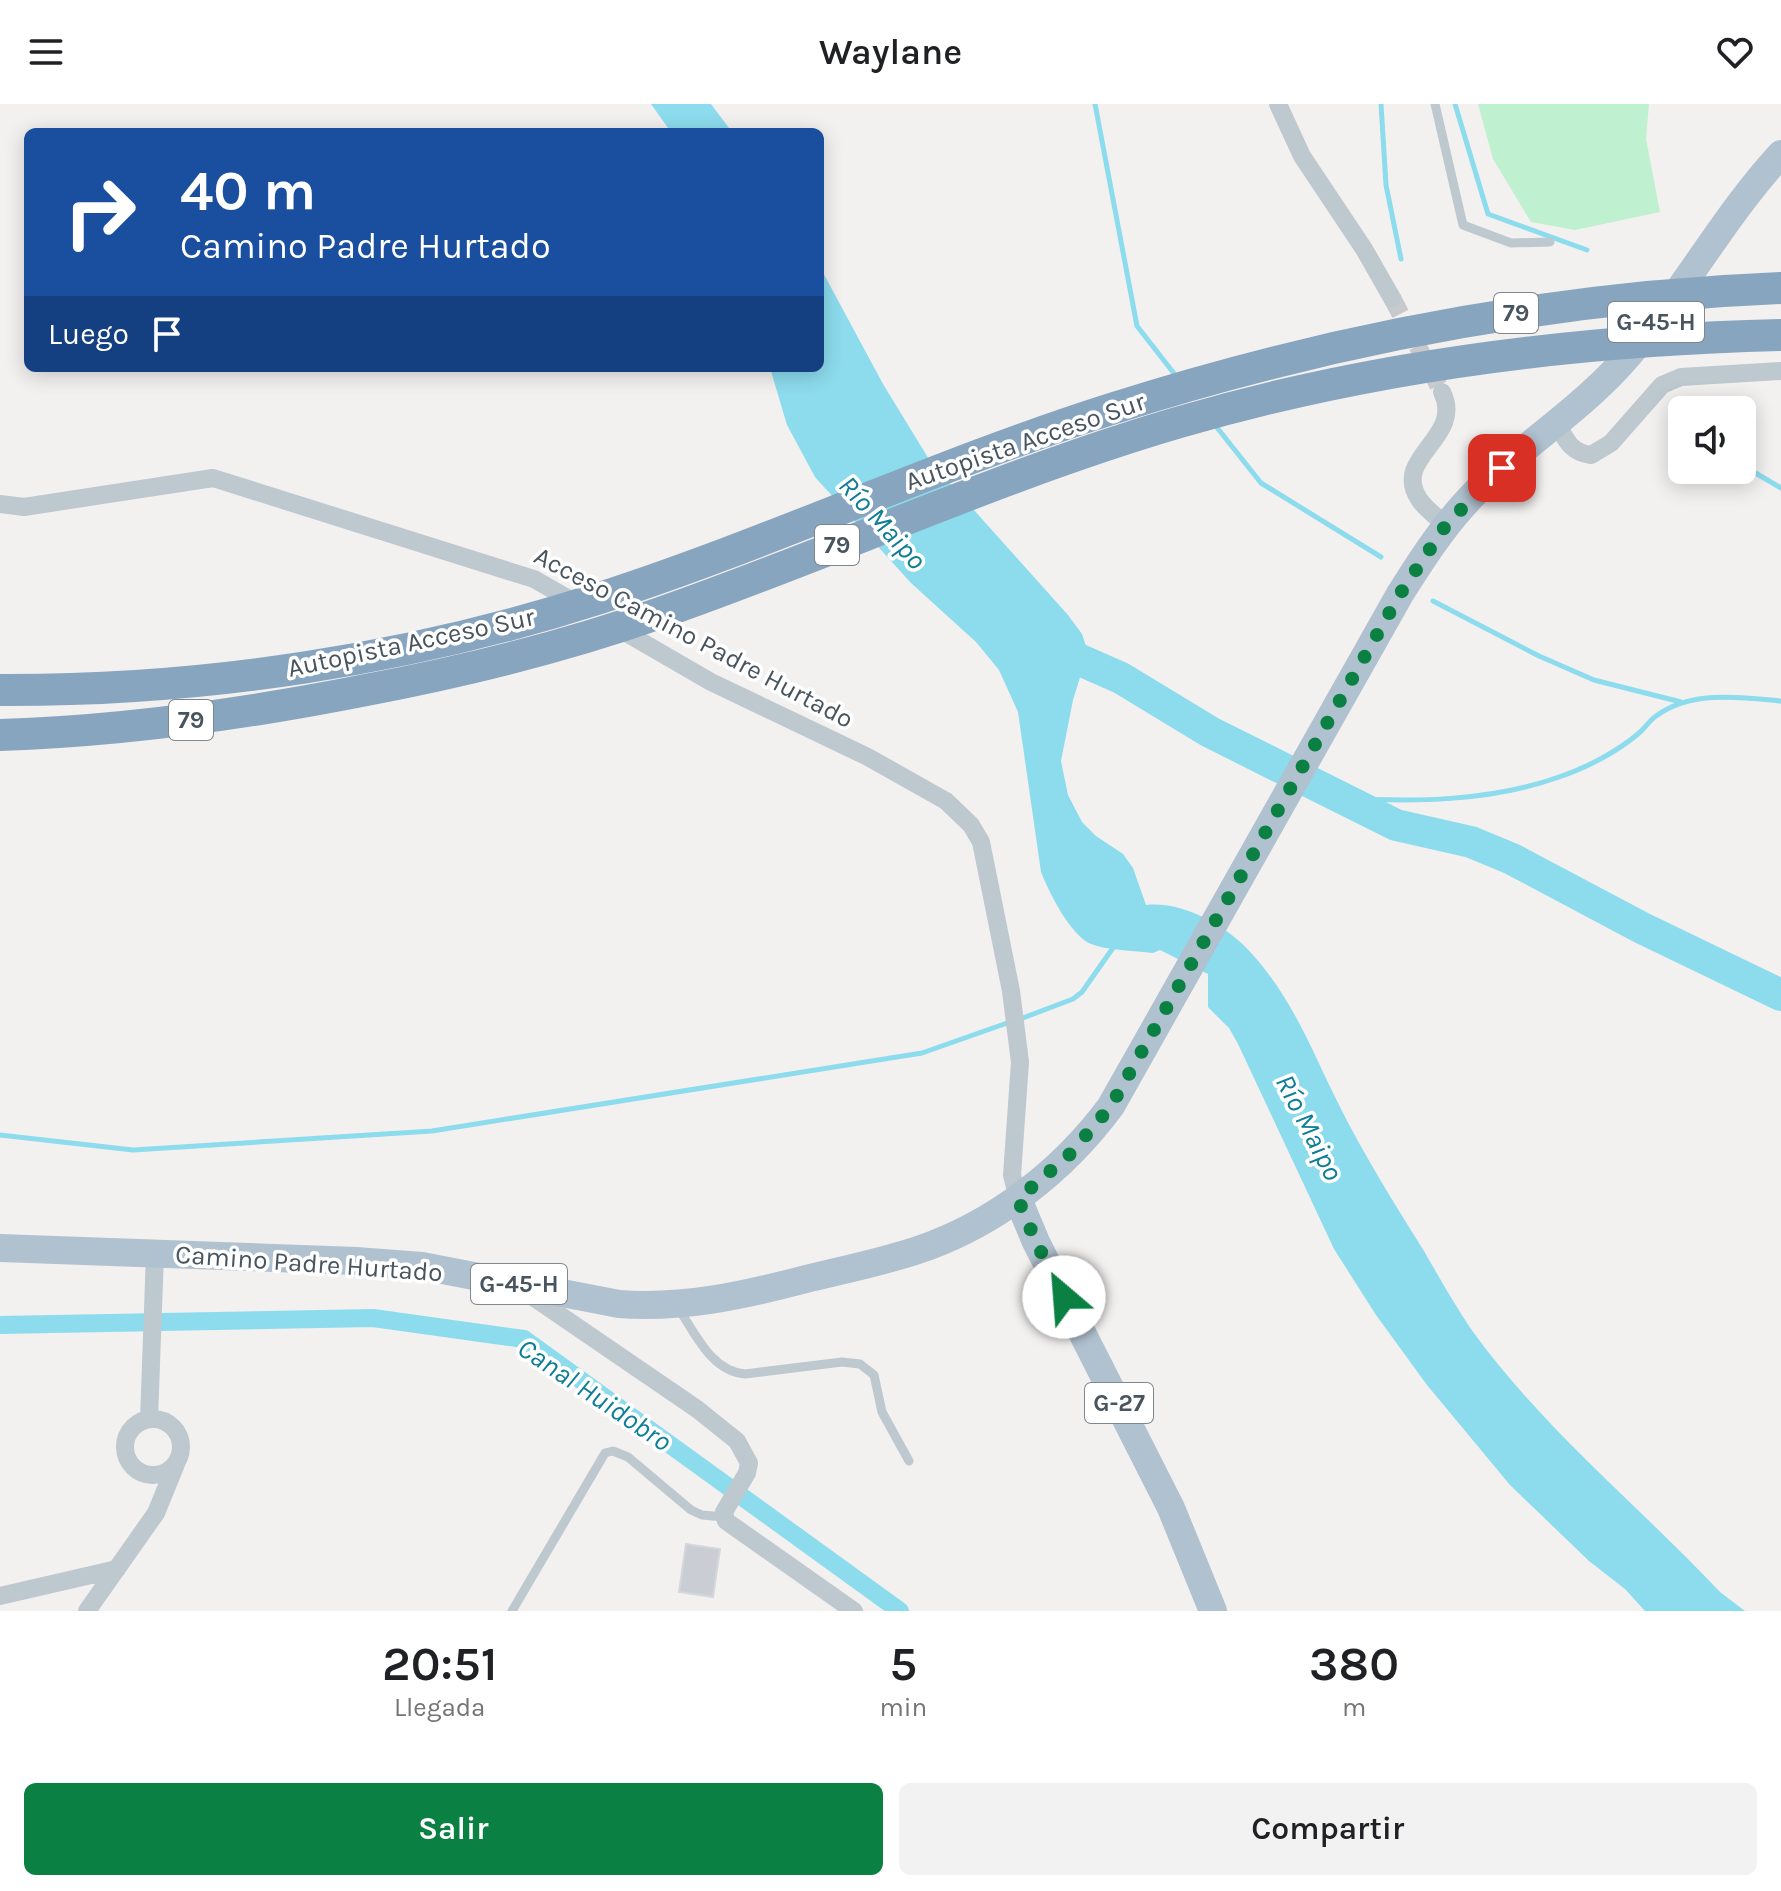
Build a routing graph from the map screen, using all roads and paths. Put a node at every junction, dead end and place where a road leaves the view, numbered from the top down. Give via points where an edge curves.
1 (1278, 104) edge
2 (1435, 104) edge
3 (1781, 154) edge
4 (1550, 242) dead end
5 (1781, 288) edge
6 (1392, 298) tunnel mouth
7 (1781, 335) edge
8 (1781, 371) edge
9 (1442, 392) tunnel mouth
10 (1557, 423) junction
11 (0, 504) edge
12 (1446, 525) junction
13 (0, 690) edge
14 (0, 735) edge
15 (1018, 1199) junction
16 (0, 1248) edge
17 (155, 1254) junction
18 (513, 1283) junction
19 (676, 1305) junction
20 (149, 1419) junction
21 (909, 1461) dead end
22 (176, 1464) junction
23 (727, 1510) junction
24 (117, 1569) junction
25 (0, 1596) edge
26 (87, 1611) edge
27 (512, 1611) edge
28 (854, 1611) edge
29 (1213, 1611) edge

1 - 6 street via 1302,156
2 - 4 lane via 1463,225 1511,243
3 - 10 main road, Camino Padre Hurtado / G-45-H via 1662,315 1595,391
5 - 13 highway, Autopista Acceso Sur / 79 via 1543,309 1401,334 1256,368 1046,430 598,599 480,632 346,659 166,683
7 - 14 highway, Autopista Acceso Sur / 79 via 1531,352 1292,394 1074,456 715,594 489,664 203,718
8 - 10 street via 1681,377 1662,385 1611,443 1591,455 1567,443
9 - 12 street via 1446,423 1419,458 1413,482 1420,501
10 - 12 main road, Camino Padre Hurtado / G-45-H via 1483,485
11 - 15 street, Acceso Camino Padre Hurtado via 24,507 213,478 534,579 711,682 866,756 946,801 981,842 1011,991 1020,1062 1012,1175
12 - 15 main road, Camino Padre Hurtado / G-45-H via 1400,594 1117,1095 1070,1154
15 - 19 main road, Camino Padre Hurtado / G-45-H via 920,1249 767,1289
15 - 29 main road, G-27 via 1171,1508
16 - 17 main road, Camino Padre Hurtado / G-45-H
17 - 18 main road, Camino Padre Hurtado / G-45-H via 409,1265
17 - 20 street
18 - 19 main road, Camino Padre Hurtado / G-45-H via 619,1304
18 - 23 street via 737,1441 749,1463
19 - 21 lane via 717,1364 732,1373 860,1364 874,1375 882,1412
20 - 22 street via 167,1422 180,1437
20 - 22 street via 127,1435 129,1462 152,1476
22 - 24 street via 156,1513
23 - 27 lane via 702,1515 691,1510 628,1457 605,1453
23 - 28 street via 734,1529
24 - 25 street
24 - 26 street

